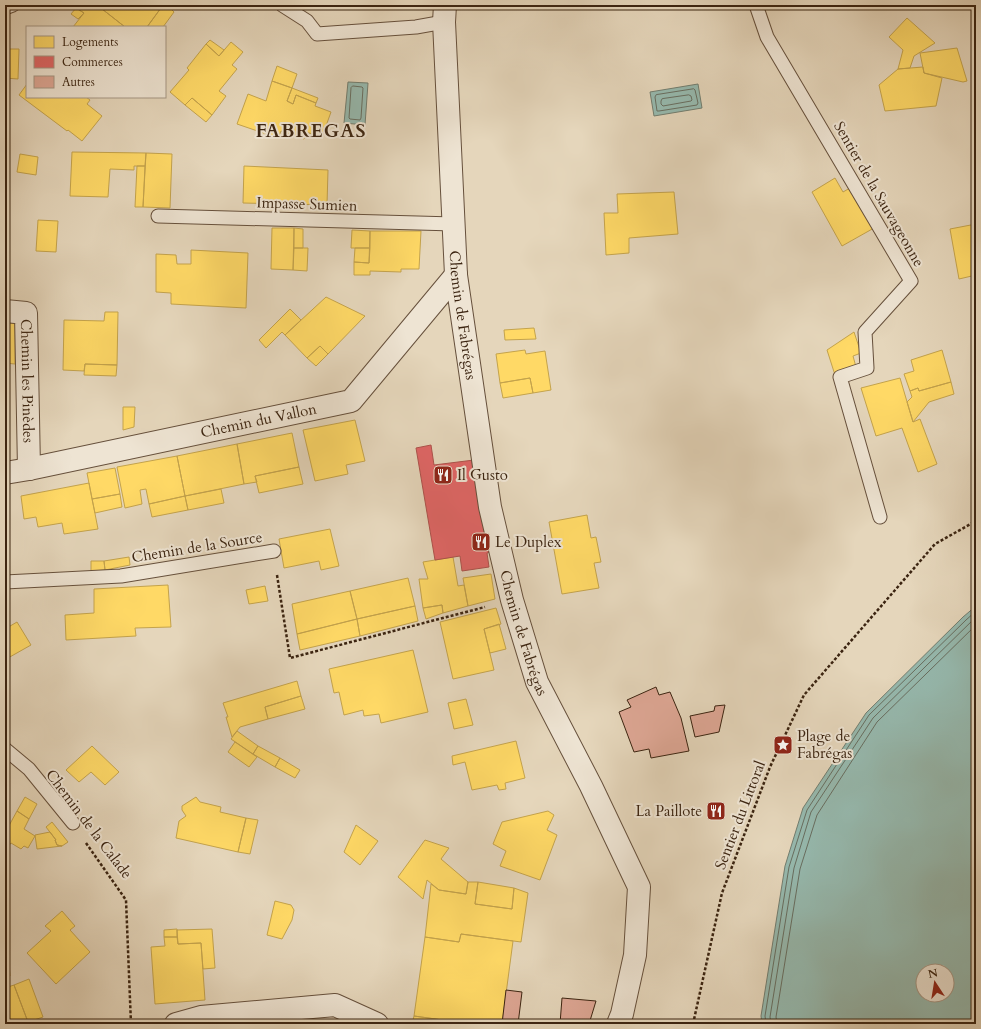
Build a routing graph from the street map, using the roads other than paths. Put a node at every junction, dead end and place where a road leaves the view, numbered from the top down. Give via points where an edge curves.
1 (13, 5) edge
2 (282, 5) edge
3 (756, 5) edge
4 (5, 8) edge
5 (445, 13) edge
6 (158, 216) dead end
7 (454, 224) junction
8 (456, 275) junction
9 (5, 311) edge
10 (29, 469) junction
11 (5, 473) edge
12 (880, 517) dead end
13 (274, 552) road end
14 (5, 582) edge
15 (5, 749) edge
16 (73, 823) road end
17 (176, 1024) edge
18 (377, 1024) edge
19 (618, 1024) edge

1 - 4 lane
2 - 5 lane via 307,21 317,34 416,26
3 - 12 lane, Sentier de la Sauvageonne via 767,37 911,281 865,332 867,368 840,377
5 - 7 street, Chemin de Fabrégas
6 - 7 lane, Impasse Sumien
7 - 8 street, Chemin de Fabrégas
8 - 10 street, Chemin du Vallon via 351,401
8 - 19 street, Chemin de Fabrégas via 490,507 512,600 537,682 639,887 635,956
9 - 10 street, Chemin les Pinèdes via 26,313
10 - 11 street, Chemin du Vallon
13 - 14 lane, Chemin de la Source via 121,576
15 - 16 lane, Chemin de la Calade via 28,769
17 - 18 street via 201,1017 335,1005

